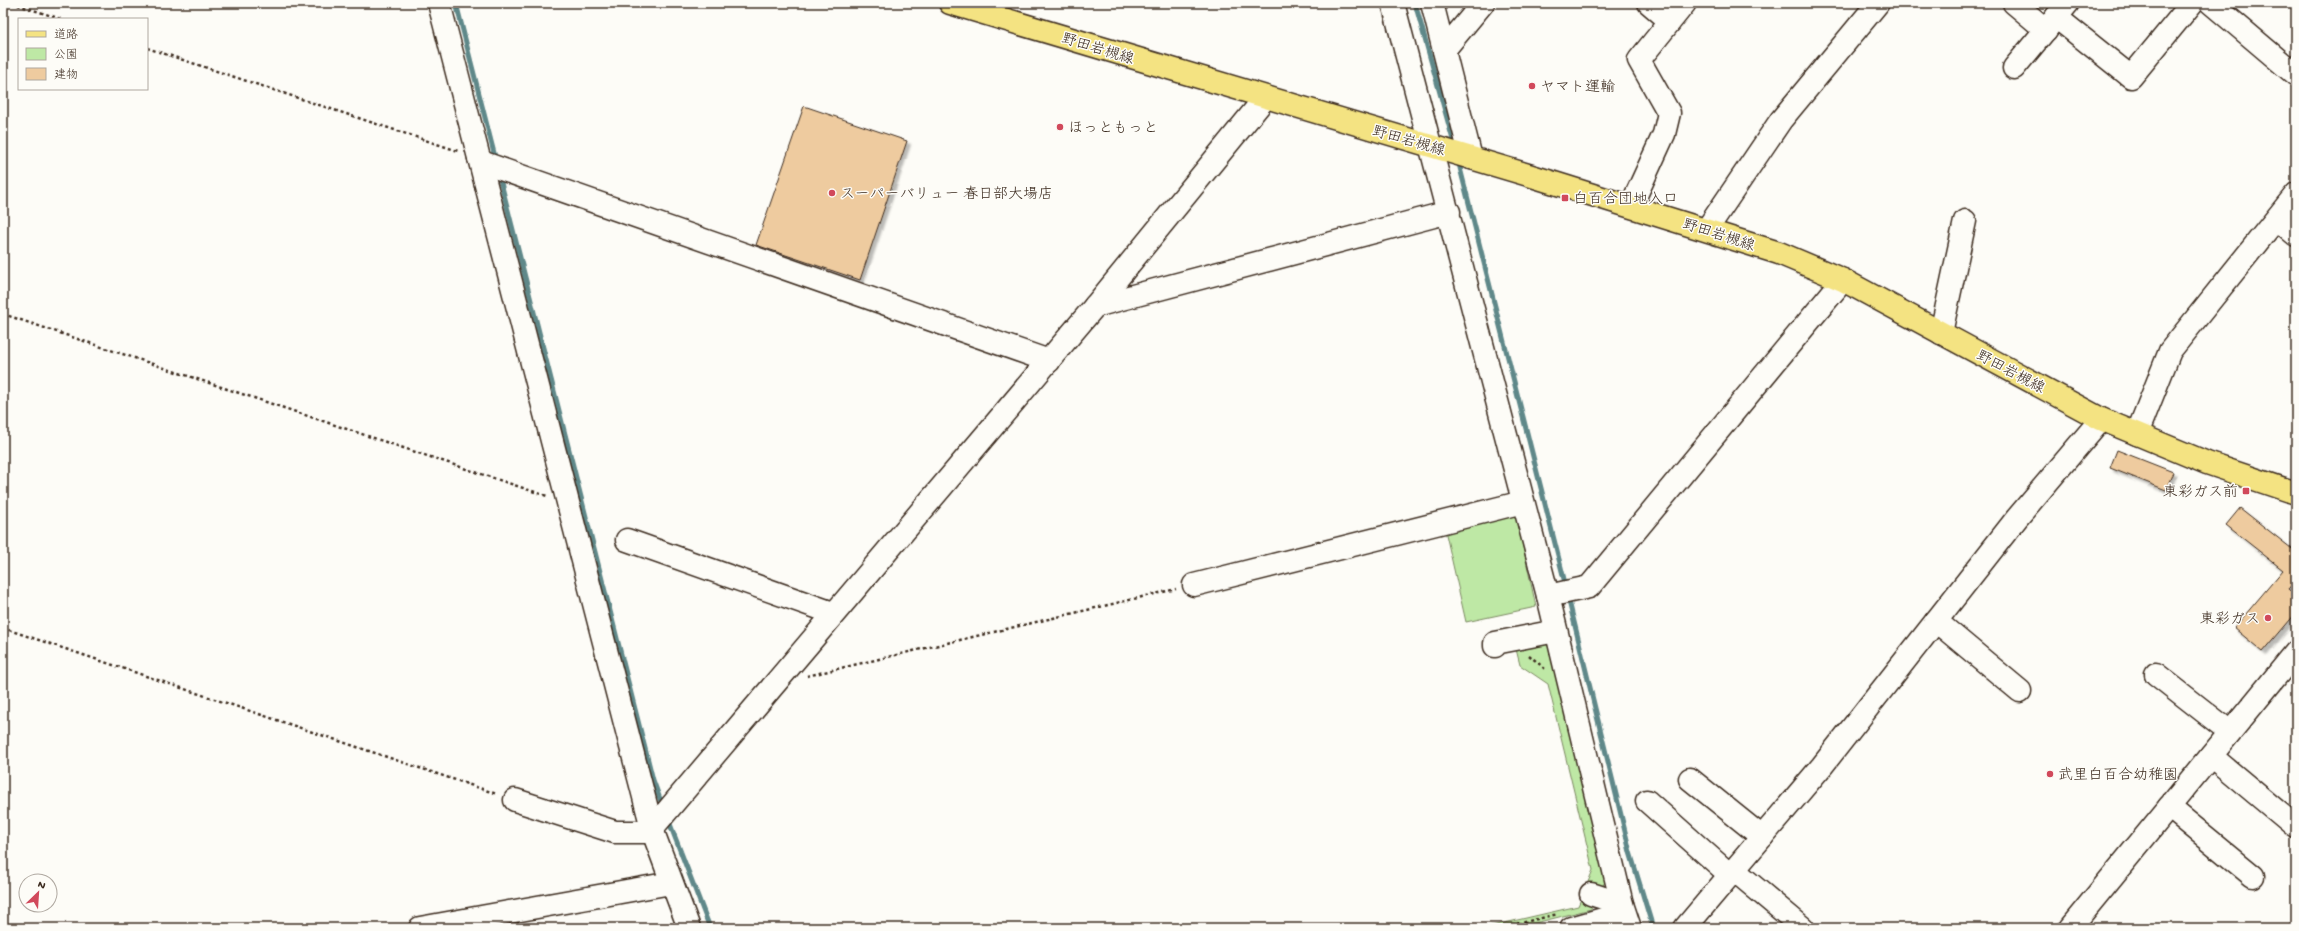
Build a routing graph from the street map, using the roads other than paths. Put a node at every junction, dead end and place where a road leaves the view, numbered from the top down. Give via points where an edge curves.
1 (439, 3) edge
2 (950, 3) edge
3 (1394, 3) edge
4 (1432, 3) edge
5 (1483, 3) edge
6 (1650, 3) edge
7 (1685, 3) edge
8 (1878, 3) edge
9 (2014, 3) edge
10 (2192, 3) edge
11 (2211, 3) edge
12 (2057, 17) edge
13 (1670, 21) junction
14 (1444, 50) junction
15 (2014, 68) dead end
16 (2294, 68) edge
17 (1266, 98) junction
18 (1431, 146) junction
19 (1471, 158) junction
20 (482, 160) junction
21 (2296, 194) edge
22 (1631, 206) junction
23 (1448, 212) junction
24 (2276, 219) junction
25 (1965, 221) dead end
26 (1707, 229) junction
27 (2296, 235) edge
28 (1843, 280) junction
29 (1095, 306) junction
30 (1941, 333) junction
31 (1049, 361) junction
32 (2102, 419) junction
33 (2137, 434) junction
34 (2296, 493) edge
35 (1523, 502) junction
36 (627, 540) dead end
37 (1194, 585) road end
38 (1548, 596) junction
39 (833, 613) junction
40 (1936, 621) junction
41 (1556, 631) junction
42 (1495, 646) dead end
43 (2296, 652) edge
44 (2156, 674) dead end
45 (2020, 691) dead end
46 (2230, 732) junction
47 (2211, 756) junction
48 (1690, 779) dead end
49 (515, 800) road end
50 (1647, 801) dead end
51 (2169, 807) junction
52 (2296, 827) edge
53 (655, 828) junction
54 (1762, 837) junction
55 (1732, 873) junction
56 (2253, 876) dead end
57 (671, 883) junction
58 (1591, 894) dead end
59 (1625, 915) edge
60 (1568, 920) edge
61 (446, 926) edge
62 (420, 928) edge
63 (689, 928) edge
64 (1685, 928) edge
65 (1803, 928) edge
66 (2070, 928) edge

1 - 20 street
2 - 17 main road, 野田岩槻線
3 - 18 street
4 - 14 street
5 - 14 street
6 - 13 street
7 - 13 street
8 - 26 street via 1781,120
9 - 12 street
10 - 12 street via 2131,77
11 - 16 street
12 - 15 street
13 - 22 street via 1639,60 1668,113 1664,134
14 - 19 street
17 - 18 main road, 野田岩槻線
17 - 29 street
18 - 19 main road, 野田岩槻線
18 - 23 street
19 - 22 main road, 野田岩槻線
20 - 31 street
20 - 53 street via 568,503
21 - 24 street
22 - 26 main road, 野田岩槻線
23 - 29 street
23 - 35 street
24 - 27 street
24 - 33 street via 2170,351
25 - 30 street
26 - 28 main road, 野田岩槻線 via 1779,253
28 - 30 main road, 野田岩槻線
28 - 38 street via 1589,587
29 - 31 street
30 - 32 main road, 野田岩槻線
31 - 39 street
32 - 33 main road, 野田岩槻線
32 - 40 street via 2017,518
33 - 34 main road, 野田岩槻線 via 2207,463
35 - 37 street
35 - 38 street
36 - 39 street
38 - 41 street
39 - 53 street
40 - 45 street
40 - 54 street via 1822,766
41 - 42 street via 1495,643
41 - 59 street
43 - 46 street
44 - 46 street
46 - 47 street
47 - 51 street
47 - 52 street
48 - 54 street
49 - 53 street via 615,832
50 - 55 street
51 - 56 street
51 - 66 street
53 - 57 street
54 - 55 street
55 - 64 street
55 - 65 street
57 - 61 street
57 - 63 street
58 - 59 street
59 - 60 street
61 - 62 street

